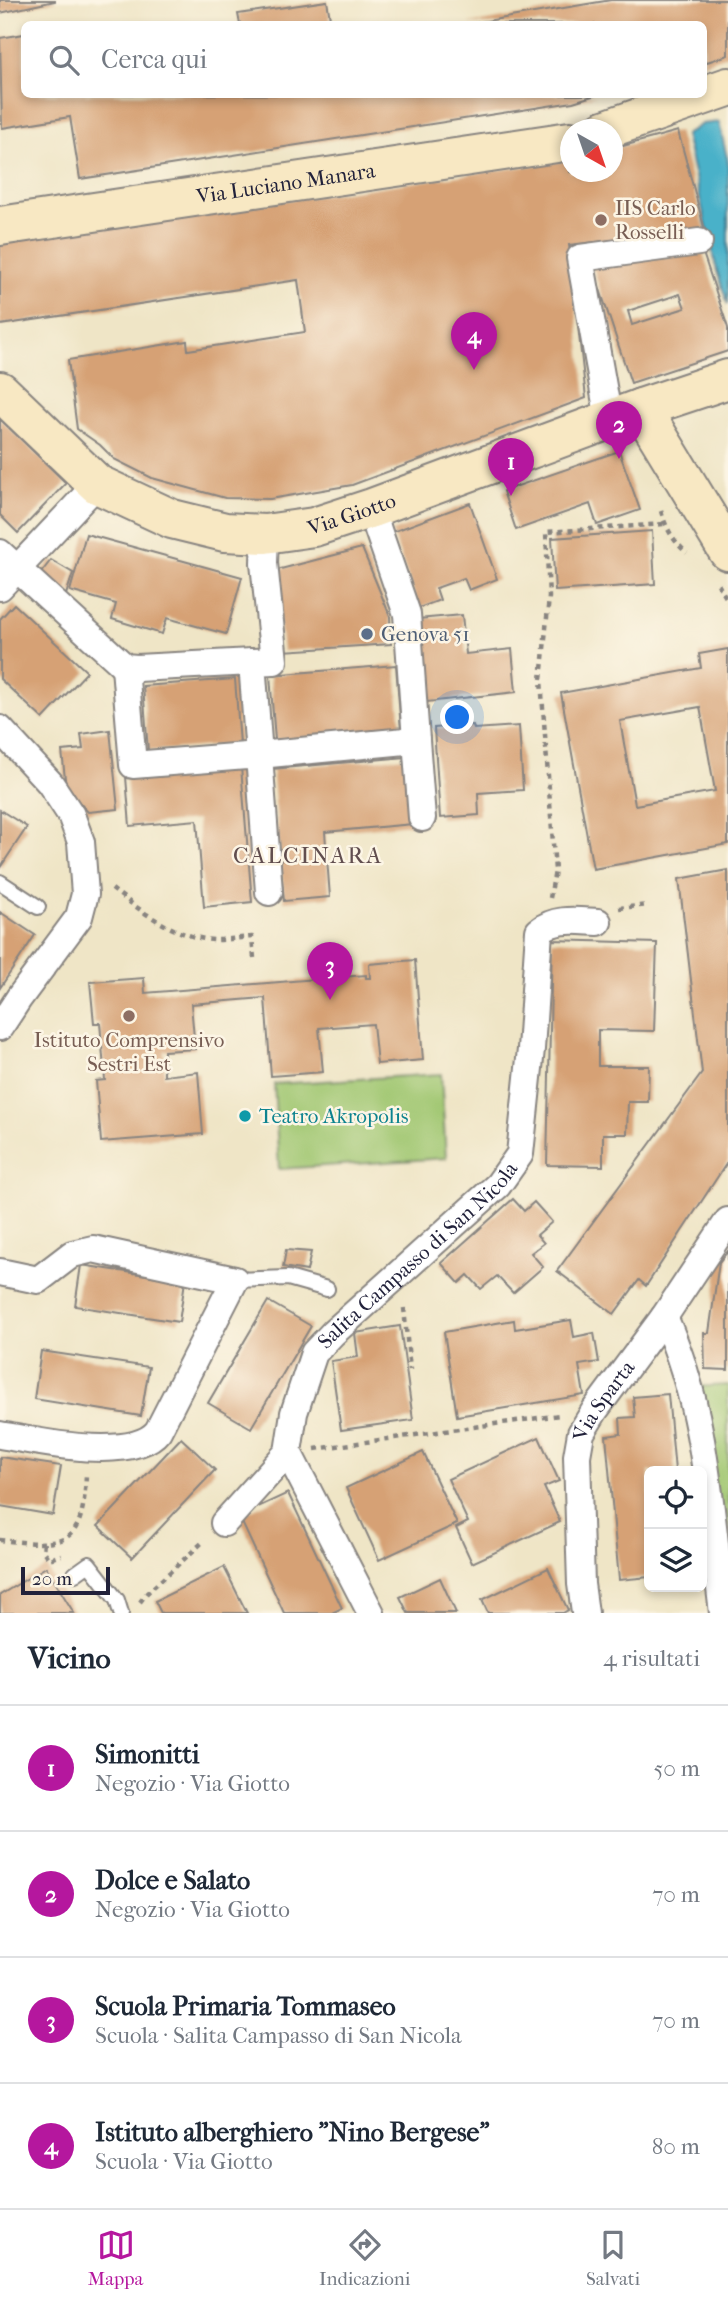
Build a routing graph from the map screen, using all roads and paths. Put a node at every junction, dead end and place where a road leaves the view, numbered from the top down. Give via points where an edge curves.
1 (728, 87) edge
2 (707, 94) edge
3 (696, 98) edge
4 (623, 123) edge
5 (560, 142) edge
6 (0, 226) edge
7 (699, 242) dead end
8 (726, 388) edge
9 (0, 391) edge
10 (625, 414) junction
11 (97, 484) junction
12 (372, 508) junction
13 (665, 524) dead end
14 (265, 534) junction
15 (728, 551) edge
16 (6, 570) edge
17 (263, 662) junction
18 (125, 667) junction
19 (0, 729) edge
20 (416, 740) junction
21 (259, 755) junction
22 (422, 818) dead end
23 (85, 870) junction
24 (0, 882) edge
25 (269, 892) dead end
26 (38, 907) dead end
27 (598, 922) dead end
28 (539, 931) junction
29 (254, 958) dead end
30 (0, 1027) edge
31 (728, 1221) edge
32 (0, 1272) edge
33 (235, 1280) junction
34 (327, 1289) dead end
35 (403, 1304) dead end
36 (664, 1317) junction
37 (410, 1370) dead end
38 (595, 1410) junction
39 (0, 1435) edge
40 (88, 1448) junction
41 (288, 1452) junction
42 (223, 1523) joint
43 (0, 1541) edge
44 (75, 1574) dead end
45 (138, 1605) dead end
46 (121, 1613) edge
47 (371, 1613) edge
48 (584, 1613) edge
49 (723, 1613) edge

1 - 2 main road
3 - 4 main road
5 - 6 main road, Via Luciano Manara
7 - 10 street via 580,258
8 - 10 main road, Via Giotto
9 - 11 main road, Via Giotto
10 - 12 main road, Via Giotto
10 - 15 main road
11 - 14 main road, Via Giotto via 172,519 225,532
11 - 16 street
12 - 14 main road, Via Giotto via 314,527
12 - 20 street via 407,614
13 - 28 path via 546,532 550,597 541,680 555,871
14 - 17 street
16 - 18 street
17 - 18 street
17 - 21 street
18 - 21 street via 134,765
19 - 23 street via 50,783 72,815
20 - 21 street
20 - 22 street
21 - 25 street
23 - 29 path via 181,933 212,940 252,937
23 - 30 street via 79,917
24 - 26 lane
27 - 28 street via 556,921
28 - 41 street, Salita Campasso di San Nicola via 520,1154 498,1185 314,1353 294,1413
31 - 36 street, Via Sparta
32 - 33 street via 38,1280 72,1254 93,1250
33 - 34 lane via 288,1278
33 - 40 street via 152,1439
35 - 37 path
36 - 38 street, Via Sparta
36 - 49 street via 691,1387 707,1468
38 - 41 path
38 - 48 street, Via Sparta via 581,1433 577,1456
39 - 40 street
40 - 43 path via 86,1491 74,1532 51,1544
41 - 42 street
41 - 47 street
42 - 45 path
44 - 46 lane via 89,1564 117,1600

